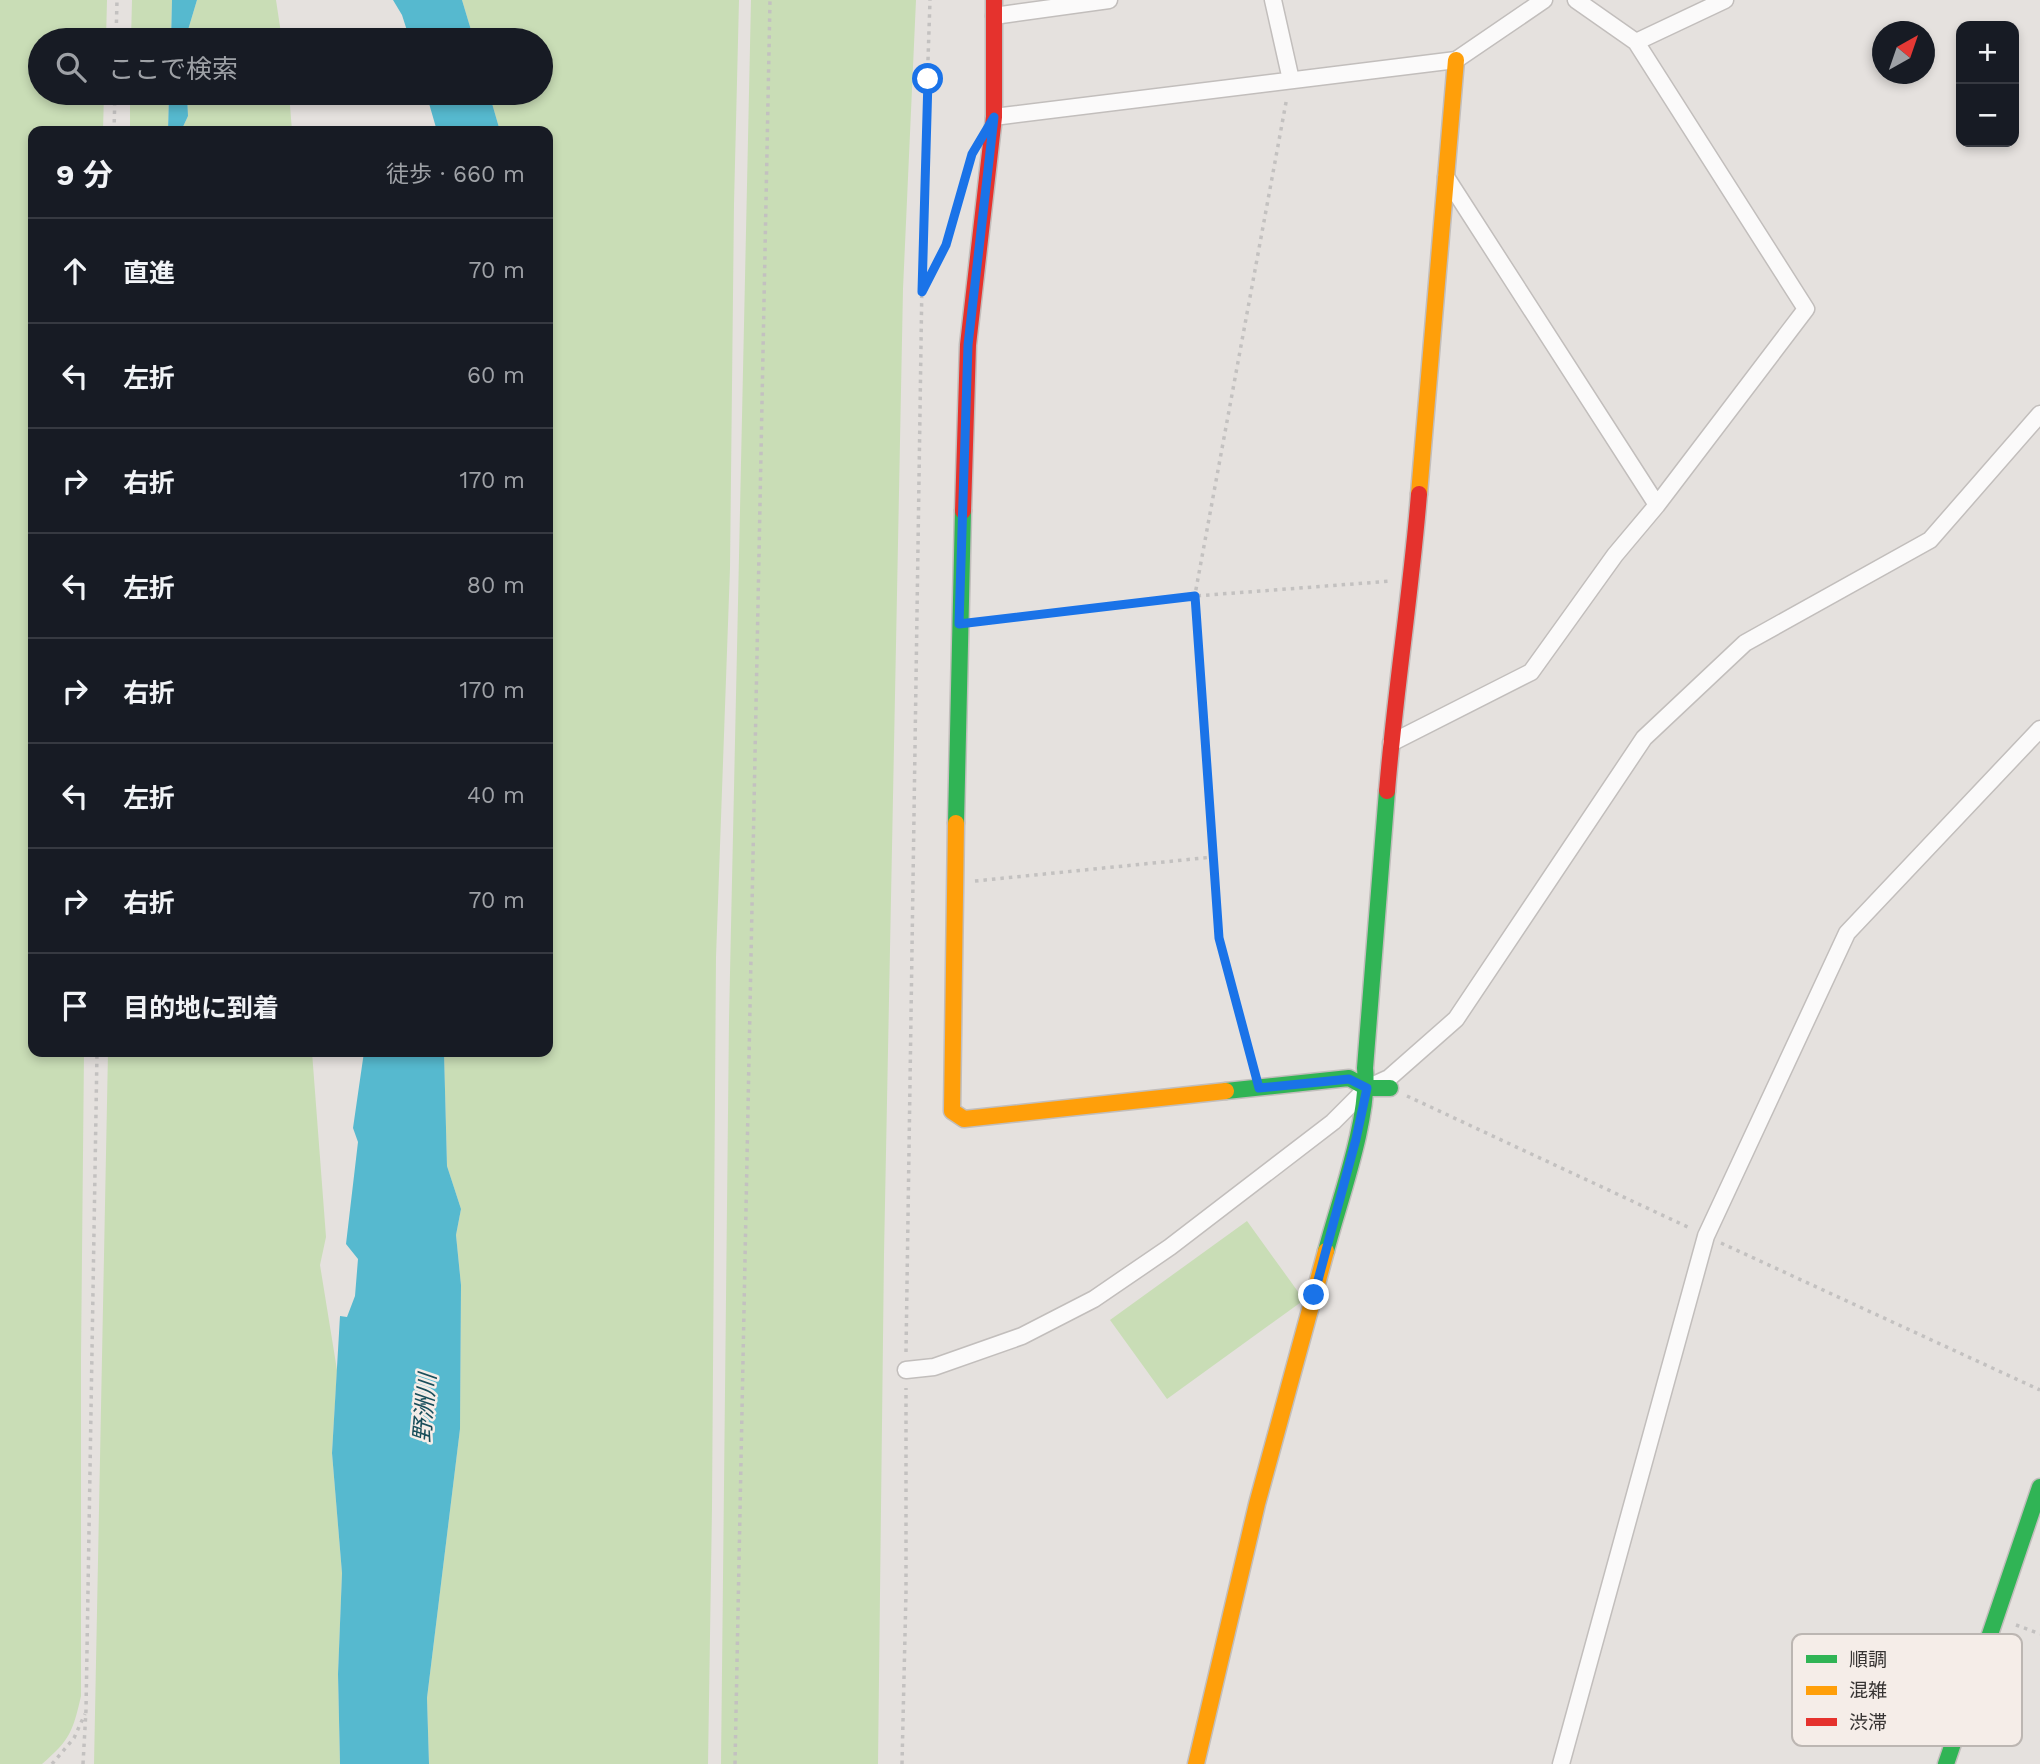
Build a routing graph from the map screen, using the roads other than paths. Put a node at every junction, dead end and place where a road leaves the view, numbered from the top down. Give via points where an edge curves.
1 (1109, 0) edge
2 (1273, 0) edge
3 (1544, 0) edge
4 (1576, 0) edge
5 (1725, 0) edge
6 (994, 8) edge
7 (1636, 42) junction
8 (1457, 60) junction
9 (1291, 80) junction
10 (994, 117) junction
11 (1446, 177) junction
12 (2040, 414) edge
13 (1657, 505) junction
14 (2040, 729) edge
15 (1391, 743) junction
16 (1367, 1088) junction
17 (1390, 1088) dead end
18 (906, 1370) road end
19 (2040, 1488) edge
20 (1991, 1634) edge
21 (1952, 1746) edge
22 (1196, 1764) edge
23 (1561, 1764) edge
24 (1946, 1764) edge

1 - 6 street
2 - 9 street
3 - 8 street
4 - 7 street
5 - 7 street
6 - 10 street
7 - 13 street via 1806,309
8 - 9 street
8 - 11 street
9 - 10 street
10 - 16 street via 968,345 959,624 953,1111 964,1119 1349,1079
11 - 13 street
11 - 15 street via 1412,579
12 - 16 street via 1930,540 1745,643 1644,738 1456,1019 1389,1078
13 - 15 street via 1531,672
14 - 23 street via 1847,933 1706,1236
15 - 16 street
16 - 17 street
16 - 18 street via 1334,1122 1094,1299 1022,1336 934,1367
16 - 22 street via 1257,1504
19 - 20 street
21 - 24 street

